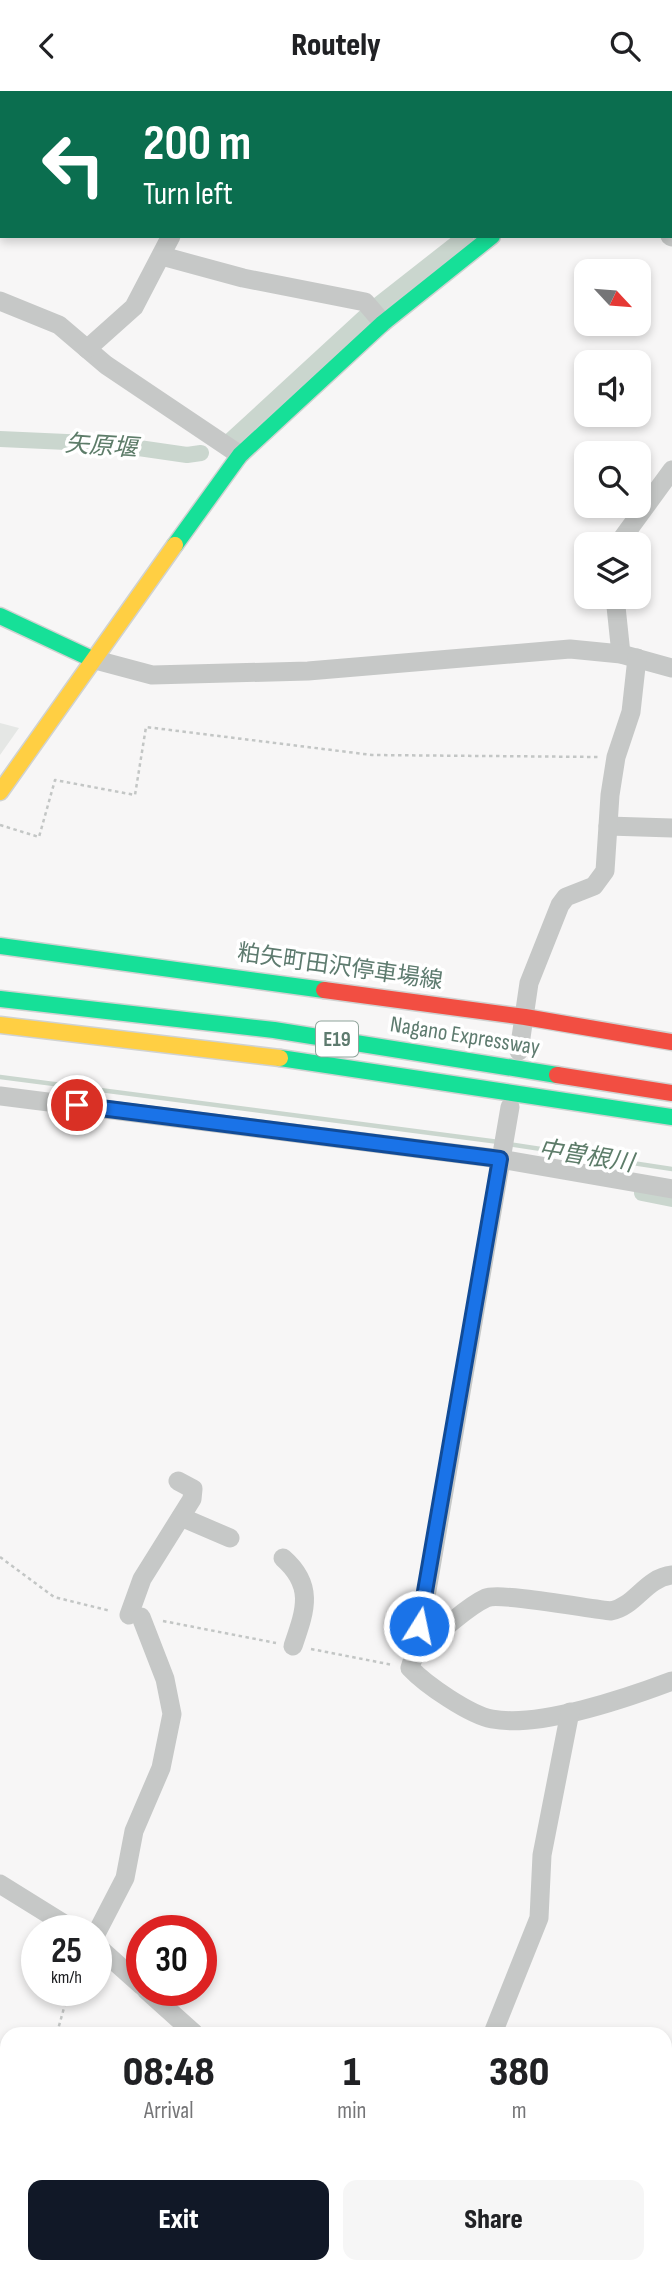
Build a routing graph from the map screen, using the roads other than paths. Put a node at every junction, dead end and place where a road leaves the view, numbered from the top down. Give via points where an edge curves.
1 (170, 238) edge
2 (489, 238) edge
3 (162, 256) junction
4 (0, 301) edge
5 (383, 323) junction
6 (87, 349) junction
7 (240, 455) junction
8 (672, 470) edge
9 (627, 532) edge
10 (618, 609) edge
11 (0, 616) edge
12 (629, 656) junction
13 (92, 659) junction
14 (672, 668) edge
15 (0, 792) edge
16 (608, 826) junction
17 (672, 828) edge
18 (0, 946) edge
19 (0, 999) edge
20 (525, 1017) junction
21 (0, 1025) edge
22 (672, 1042) edge
23 (519, 1051) dead end
24 (672, 1093) edge
25 (0, 1096) edge
26 (510, 1107) dead end
27 (672, 1117) edge
28 (500, 1159) junction
29 (672, 1189) edge
30 (178, 1481) dead end
31 (181, 1517) junction
32 (230, 1538) dead end
33 (283, 1558) dead end
34 (672, 1575) edge
35 (418, 1643) junction
36 (293, 1646) road end
37 (672, 1681) edge
38 (570, 1712) junction
39 (0, 1884) edge
40 (50, 1915) edge
41 (106, 1915) edge
42 (112, 1959) edge
43 (126, 1972) edge
44 (164, 2006) edge
45 (187, 2027) edge
46 (496, 2027) edge

1 - 3 street
2 - 5 main road
3 - 5 street via 243,278 365,302
3 - 6 street via 134,307
4 - 6 street via 59,325
5 - 7 main road
6 - 7 street
7 - 13 main road
8 - 9 street
10 - 12 street
11 - 13 main road
12 - 13 street via 570,649 308,671 152,675
12 - 14 street
12 - 16 street via 631,712 616,757
13 - 15 main road
16 - 17 street
16 - 20 street via 605,871 594,885 566,897 560,905 530,983
18 - 20 main road, 粕矢町田沢停車場線
19 - 24 main road, Nagano Expressway / E19 via 274,1030
20 - 22 main road, 粕矢町田沢停車場線
20 - 23 street
21 - 27 main road, Nagano Expressway / E19 via 282,1058
25 - 28 street
26 - 28 street
28 - 29 street
28 - 35 street
30 - 31 street via 193,1489
31 - 32 street
31 - 41 street via 142,1579 135,1616 165,1679 172,1714 161,1769 134,1832 125,1878
33 - 36 street via 302,1580 305,1596
34 - 35 street via 651,1581 627,1605 611,1611 490,1596 434,1637
35 - 38 street via 410,1668 430,1688 489,1719 514,1721
37 - 38 street
38 - 46 street via 542,1855 539,1918
39 - 40 street
42 - 43 street
44 - 45 street

